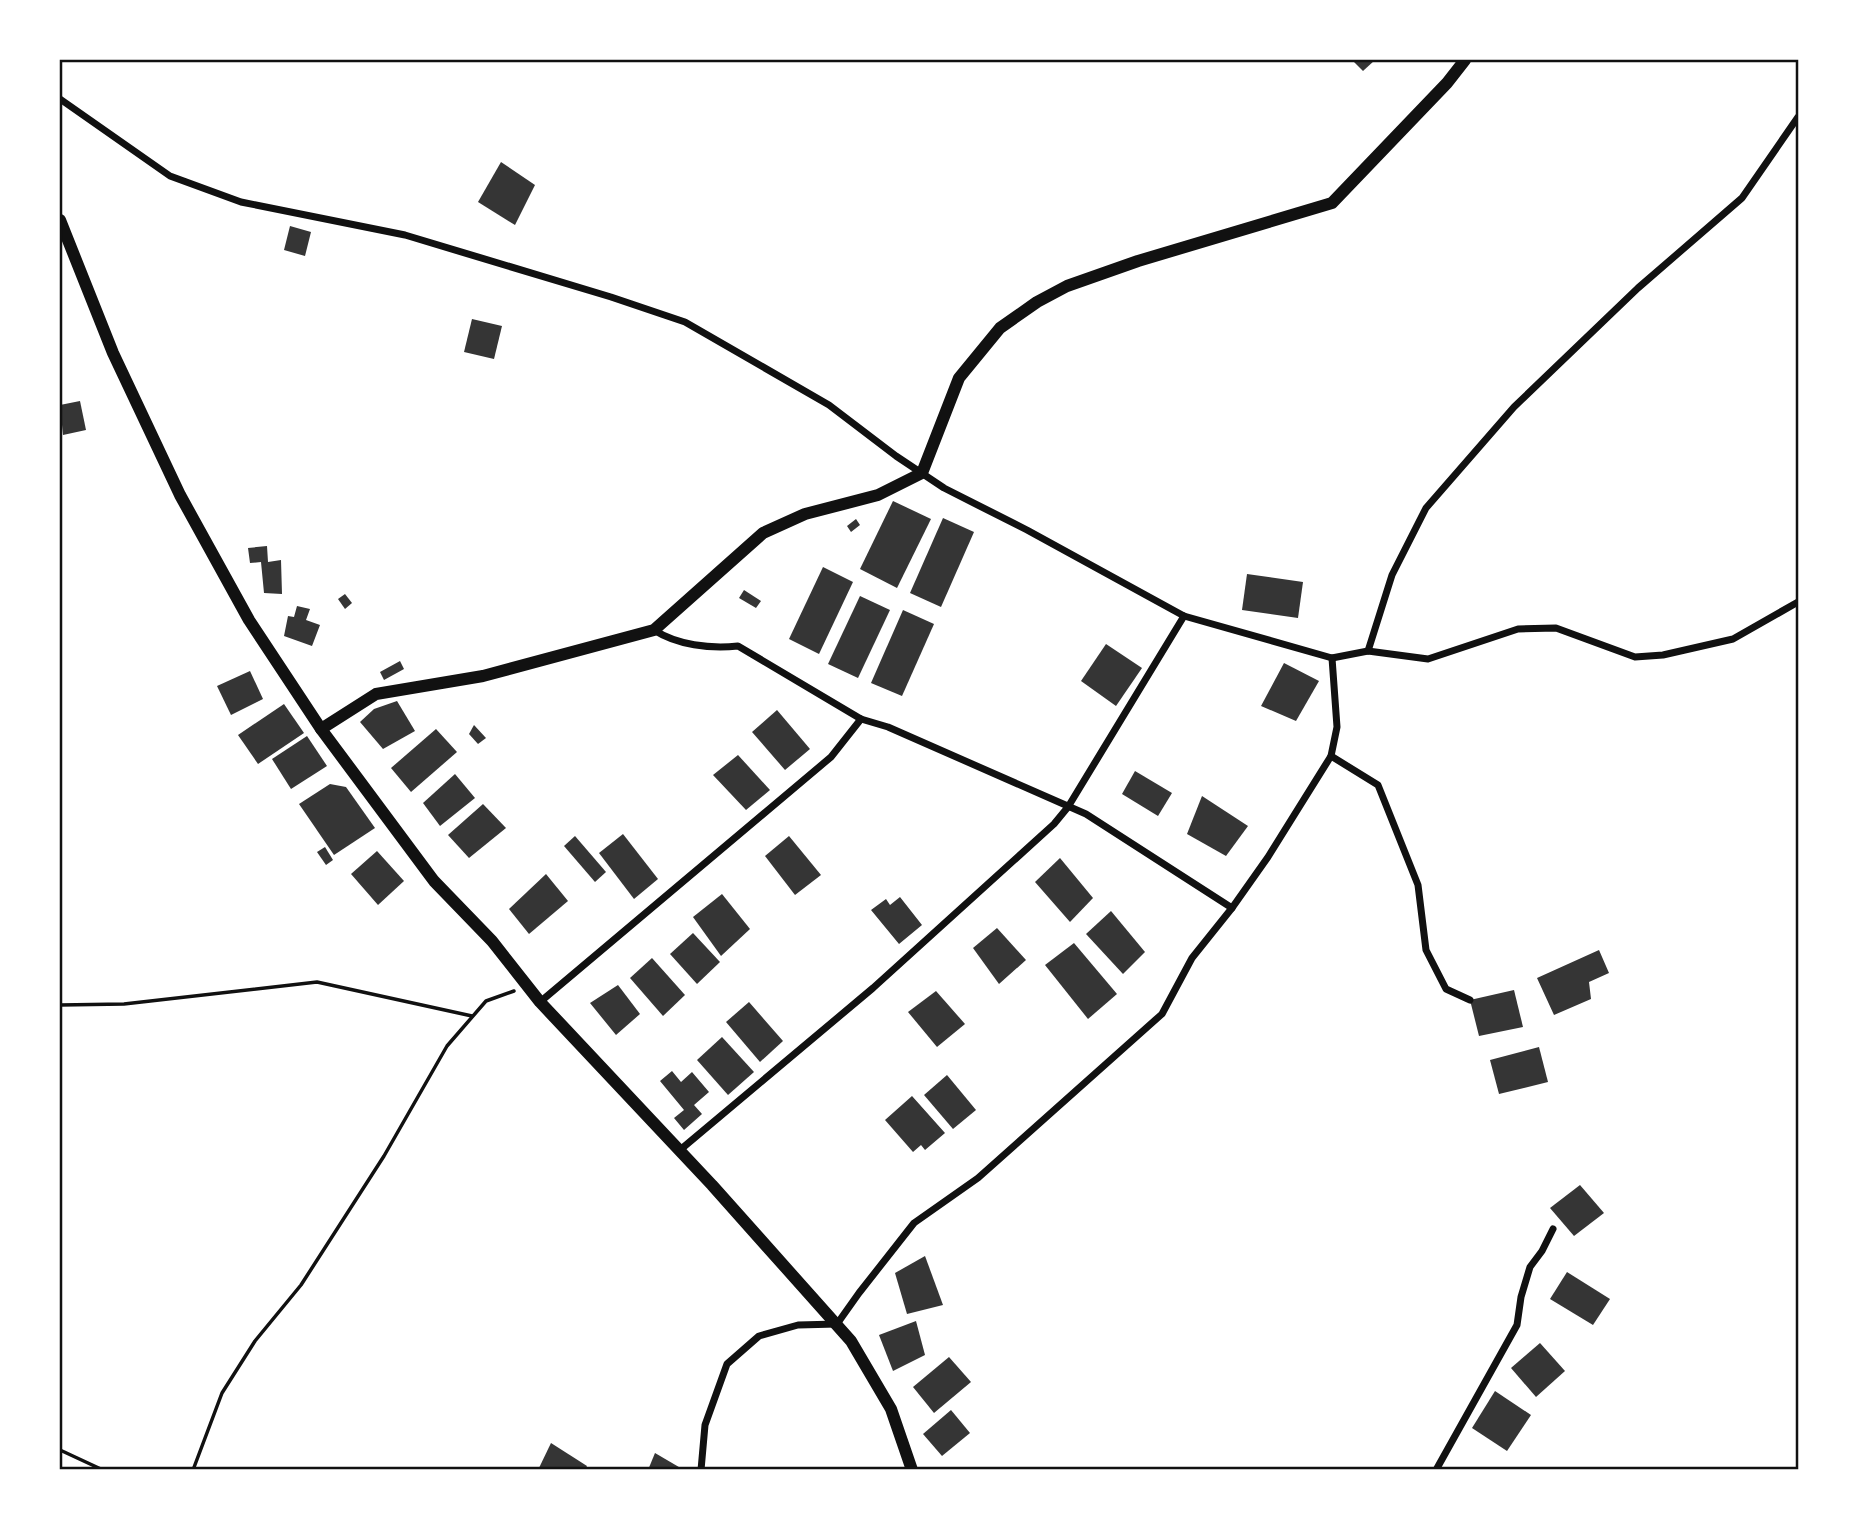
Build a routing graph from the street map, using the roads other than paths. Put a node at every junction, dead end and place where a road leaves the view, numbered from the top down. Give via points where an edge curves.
1 (1465, 60) edge
2 (60, 99) edge
3 (1798, 117) edge
4 (60, 220) edge
5 (922, 473) junction
6 (1798, 602) edge
7 (1184, 616) junction
8 (654, 629) junction
9 (1368, 652) junction
10 (1332, 658) junction
11 (861, 719) junction
12 (321, 729) junction
13 (1331, 756) junction
14 (1068, 807) junction
15 (1232, 908) junction
16 (1471, 1000) dead end
17 (540, 1002) junction
18 (680, 1150) junction
19 (1553, 1229) dead end
20 (837, 1324) junction
21 (701, 1469) edge
22 (912, 1469) edge
23 (1436, 1469) edge

1 - 5 street via 1332,203 1067,286 1000,328 959,378
2 - 5 street via 170,176 241,202 405,235 685,322 829,405
3 - 9 street via 1742,198 1514,407 1426,508 1392,575
4 - 12 street via 113,353 180,495 249,621
5 - 7 street
5 - 8 street via 878,495 805,513 763,533
6 - 9 street via 1733,639 1663,655 1634,657 1556,628 1518,629 1428,659
7 - 10 street
7 - 14 street
8 - 11 street via 679,641 717,648 738,646
8 - 12 street via 483,676 376,694
9 - 10 street
10 - 13 street via 1337,727
11 - 14 street
11 - 17 street via 831,757
12 - 17 street via 434,881
13 - 15 street
13 - 16 street via 1378,785 1418,885 1426,950 1446,989
14 - 15 street
14 - 18 street via 873,988
15 - 20 street via 1192,958 1163,1014 978,1178 915,1223
17 - 18 street
18 - 20 street
19 - 23 street via 1530,1267 1517,1325
20 - 21 street via 798,1325 759,1336 727,1364 705,1425
20 - 22 street via 891,1409

